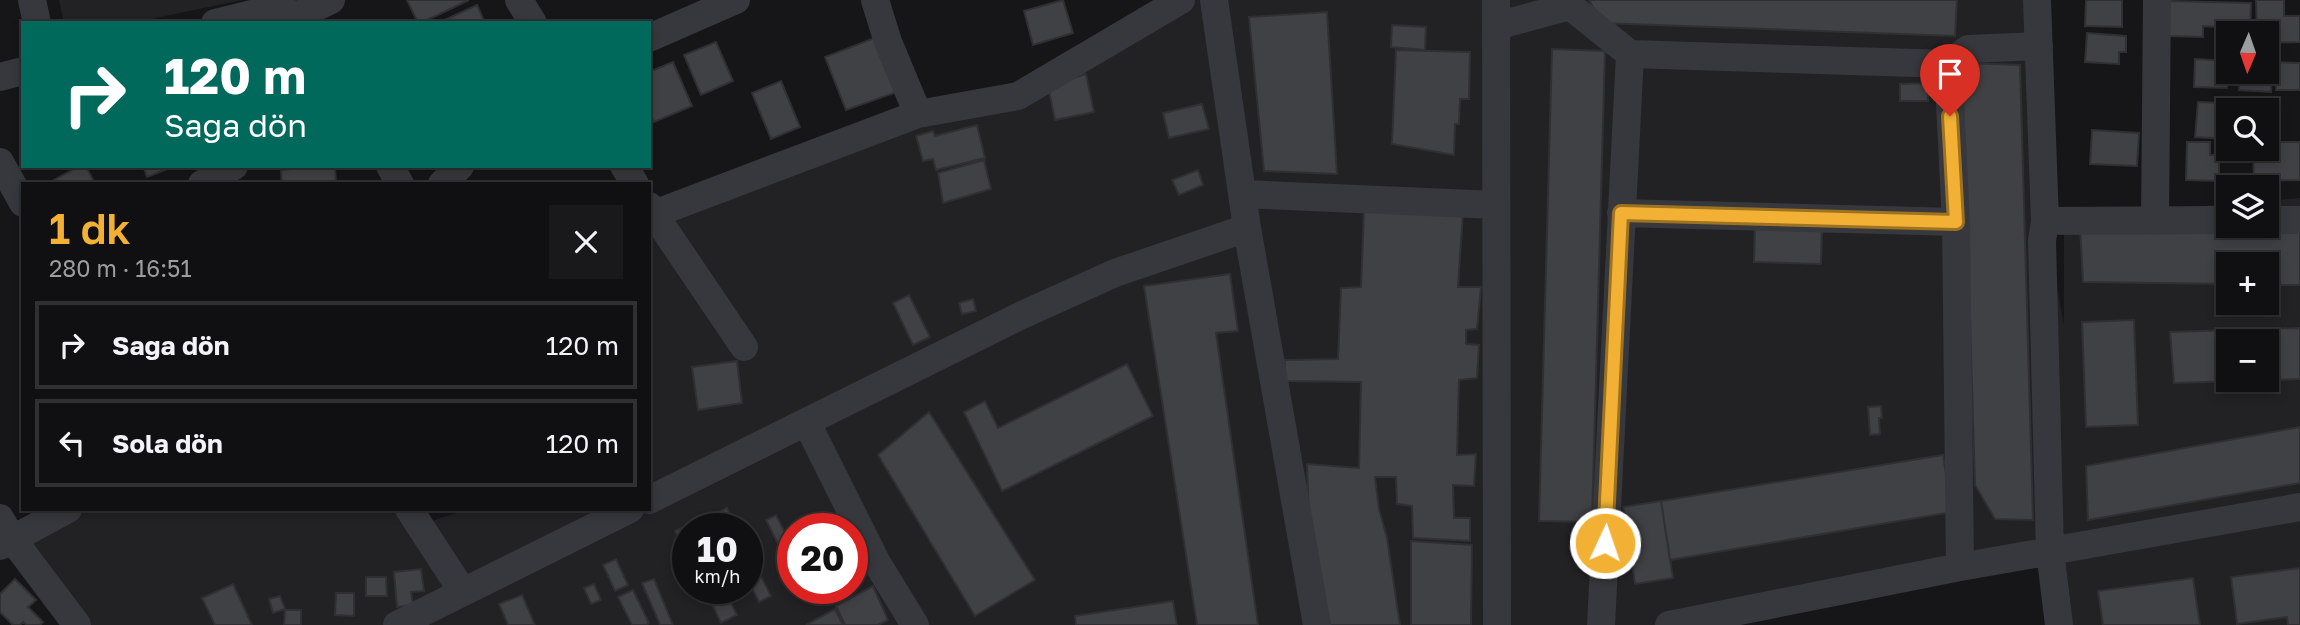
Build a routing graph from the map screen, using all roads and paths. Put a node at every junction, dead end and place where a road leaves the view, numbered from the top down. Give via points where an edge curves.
1 (32, 0) edge
2 (331, 0) edge
3 (519, 0) edge
4 (736, 0) edge
5 (875, 0) edge
6 (1181, 0) edge
7 (1214, 0) edge
8 (2037, 0) edge
9 (2157, 0) edge
10 (1570, 3) edge
11 (704, 6) edge
12 (1496, 13) edge
13 (287, 14) edge
14 (37, 21) edge
15 (231, 21) edge
16 (532, 21) edge
17 (651, 37) edge
18 (2039, 46) junction
19 (1630, 54) junction
20 (1948, 64) junction
21 (21, 72) edge
22 (0, 77) edge
23 (918, 114) junction
24 (0, 162) edge
25 (230, 168) edge
26 (458, 168) edge
27 (206, 182) edge
28 (444, 182) edge
29 (1242, 194) junction
30 (21, 199) edge
31 (1496, 205) junction
32 (652, 210) edge
33 (1621, 213) junction
34 (2300, 219) edge
35 (2155, 220) junction
36 (2216, 220) edge
37 (2279, 220) edge
38 (2045, 221) junction
39 (1956, 222) junction
40 (1247, 228) junction
41 (744, 347) dead end
42 (807, 423) junction
43 (651, 499) edge
44 (2300, 507) edge
45 (63, 511) edge
46 (410, 511) edge
47 (626, 511) edge
48 (4, 535) edge
49 (2050, 551) junction
50 (1961, 567) junction
51 (463, 592) junction
52 (77, 625) edge
53 (397, 625) edge
54 (915, 625) edge
55 (1317, 625) edge
56 (1497, 625) edge
57 (1601, 625) edge
58 (1669, 625) edge
59 (2059, 625) edge

1 - 14 street
2 - 13 street
3 - 16 street
4 - 11 street
5 - 23 street
6 - 23 street via 1018,96
7 - 29 street
8 - 18 street
9 - 35 street
10 - 12 street
10 - 19 street
11 - 17 street
12 - 31 street
13 - 15 street
18 - 20 street via 1968,49
18 - 38 street
19 - 20 street
19 - 33 street
20 - 39 street
21 - 22 street
23 - 32 street
24 - 30 street
25 - 27 street
26 - 28 street
29 - 31 street
29 - 40 street
31 - 56 street
32 - 41 street
33 - 39 street
33 - 57 street
34 - 37 street
35 - 36 street
35 - 38 street
38 - 49 street
39 - 50 street
40 - 42 street via 1115,273
40 - 55 street
42 - 43 street
42 - 54 street via 877,563
44 - 49 street
45 - 48 street
46 - 51 street
47 - 51 street
48 - 52 street
49 - 50 street
49 - 59 street
50 - 58 street
51 - 53 street

